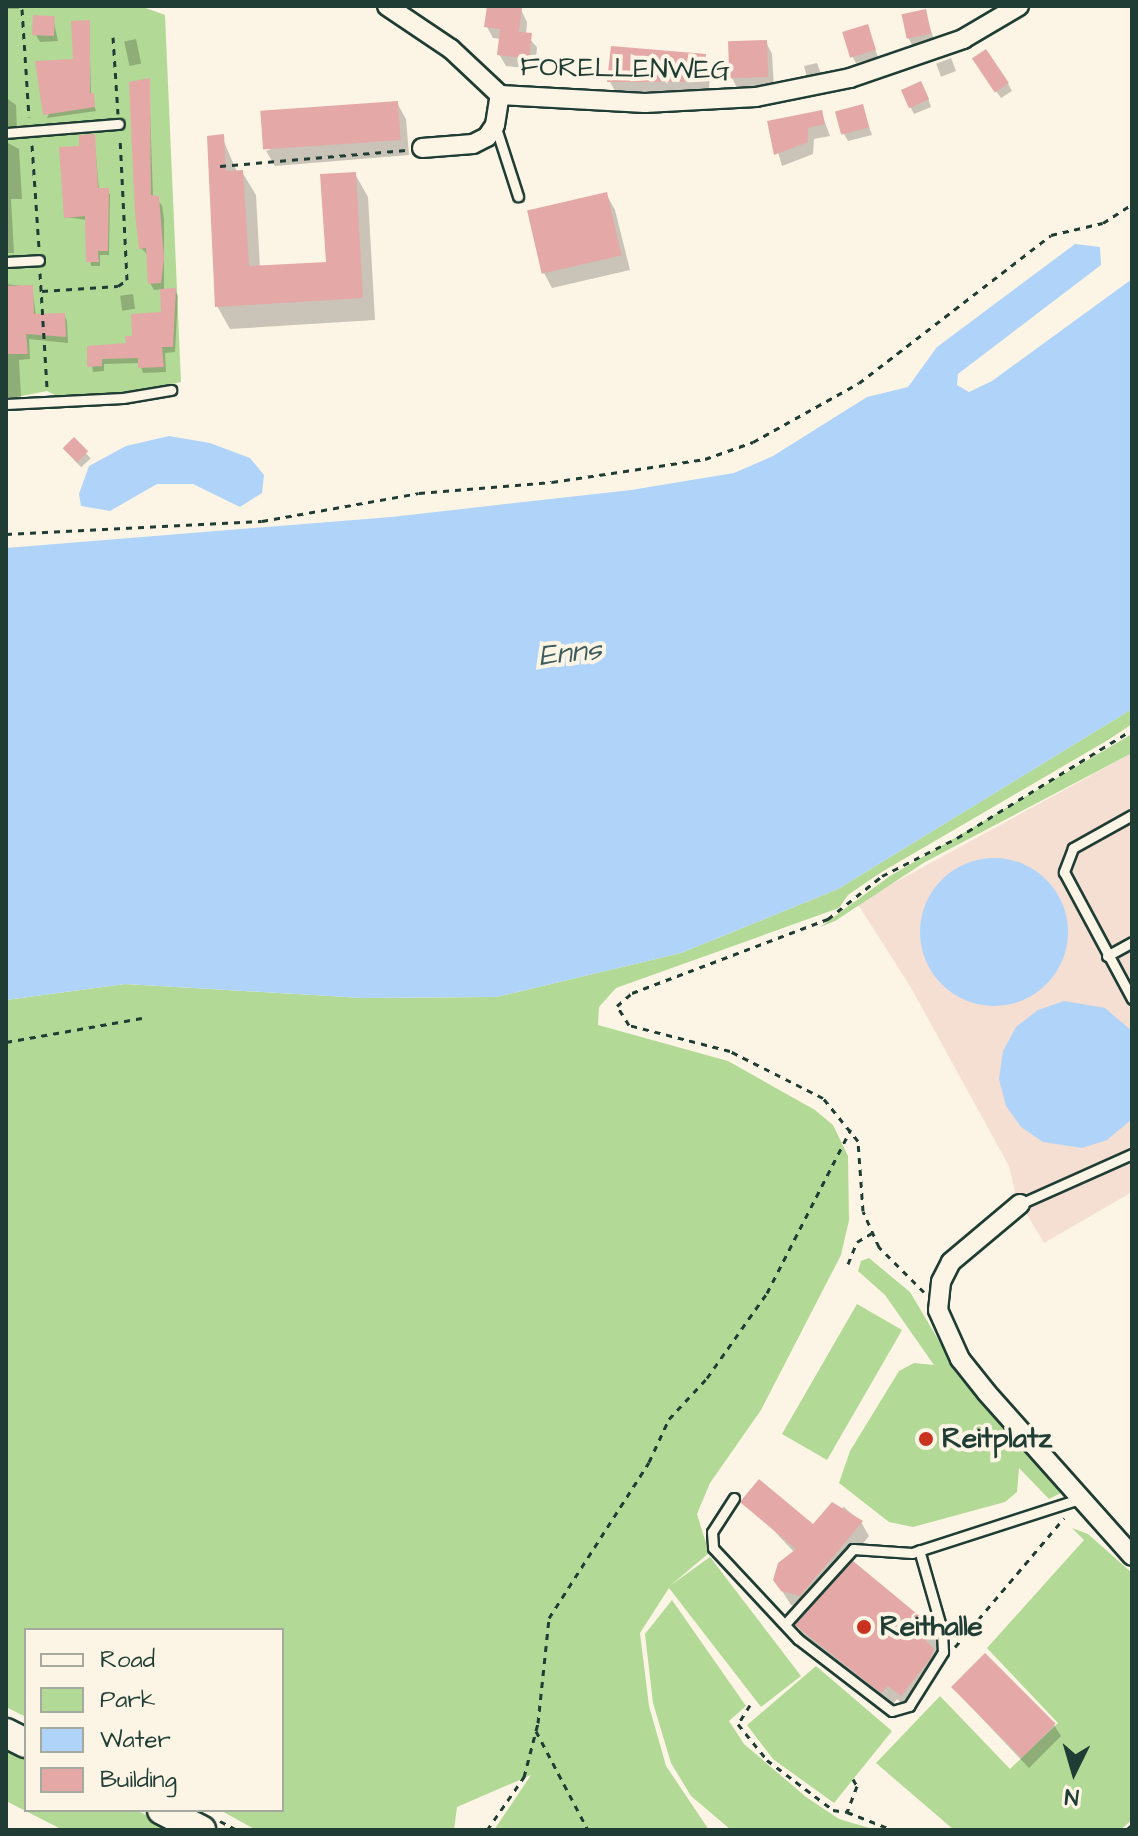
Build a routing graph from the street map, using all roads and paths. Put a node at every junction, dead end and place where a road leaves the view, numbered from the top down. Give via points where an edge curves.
1 (387, 6) edge
2 (1019, 6) edge
3 (22, 9) dead end
4 (113, 37) dead end
5 (500, 95) junction
6 (119, 124) junction
7 (495, 125) junction
8 (30, 131) junction
9 (6, 133) edge
10 (422, 148) joint
11 (220, 166) dead end
12 (518, 196) dead end
13 (1132, 204) edge
14 (39, 260) junction
15 (6, 262) edge
16 (42, 291) junction
17 (171, 390) dead end
18 (47, 400) junction
19 (6, 404) edge
20 (6, 534) edge
21 (1132, 730) edge
22 (1132, 815) edge
23 (1132, 942) edge
24 (1107, 956) junction
25 (1132, 999) edge
26 (142, 1018) dead end
27 (6, 1042) edge
28 (851, 1129) junction
29 (1132, 1154) edge
30 (1020, 1204) joint
31 (872, 1233) junction
32 (848, 1264) dead end
33 (938, 1295) junction
34 (734, 1498) dead end
35 (1073, 1502) junction
36 (919, 1550) junction
37 (1132, 1556) edge
38 (786, 1623) junction
39 (943, 1647) junction
40 (750, 1705) dead end
41 (536, 1731) junction
42 (6, 1733) edge
43 (24, 1742) edge
44 (853, 1779) dead end
45 (166, 1812) edge
46 (847, 1812) junction
47 (1132, 1825) edge
48 (201, 1830) edge
49 (487, 1830) edge
50 (588, 1830) edge
51 (893, 1830) edge
52 (1126, 1830) edge

1 - 5 street via 451,49
2 - 5 street, FORELLENWEG via 963,39 850,78 756,97 645,103
3 - 8 path
4 - 6 path
5 - 7 street
6 - 8 lane
6 - 16 path via 127,280 118,286
7 - 10 street via 473,144
7 - 12 lane
8 - 9 lane
8 - 14 path
10 - 11 path
13 - 20 path via 1103,223 1051,235 859,383 753,442 690,461 552,482 419,493 262,521
14 - 15 lane
14 - 16 path
16 - 18 path
17 - 18 lane via 123,398
18 - 19 lane
21 - 28 path via 957,838 882,876 828,919 632,993 616,1011 629,1025 730,1051 786,1076 823,1098
22 - 24 lane via 1073,848 1066,859 1068,884
23 - 24 lane
24 - 25 lane
26 - 27 path
28 - 31 path via 861,1153 860,1194
28 - 41 path via 767,1293 707,1378 669,1419 649,1462 549,1618
29 - 30 lane
30 - 33 street via 963,1246
31 - 32 path via 857,1242
31 - 33 path via 896,1268 927,1294
33 - 35 street via 943,1327 960,1359
34 - 38 lane via 712,1532 713,1548
35 - 36 lane
35 - 37 street
35 - 39 path via 970,1634 956,1647
36 - 38 lane via 853,1549
36 - 39 lane
38 - 39 lane via 827,1664 892,1711 909,1706 933,1674
40 - 46 path via 738,1724 767,1760 833,1810
41 - 49 path via 524,1777
41 - 50 path
42 - 43 main road
44 - 46 path via 857,1786
45 - 48 main road
46 - 51 path
47 - 52 path

